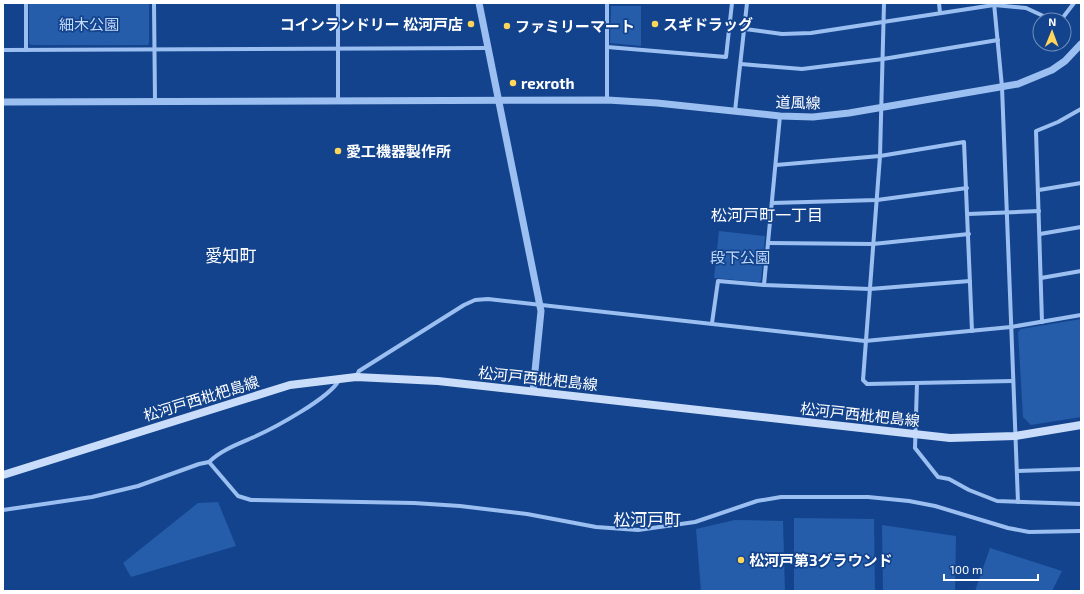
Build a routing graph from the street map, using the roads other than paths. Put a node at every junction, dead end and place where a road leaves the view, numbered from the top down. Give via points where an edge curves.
1 (26, 3) edge
2 (154, 3) edge
3 (338, 3) edge
4 (480, 3) edge
5 (607, 3) edge
6 (732, 3) edge
7 (748, 3) edge
8 (884, 3) edge
9 (939, 3) edge
10 (1074, 3) edge
11 (994, 4) edge
12 (1035, 12) edge
13 (1067, 12) edge
14 (940, 13) junction
15 (883, 22) junction
16 (745, 29) junction
17 (998, 40) junction
18 (1081, 45) edge
19 (607, 47) junction
20 (338, 48) junction
21 (488, 48) junction
22 (154, 49) junction
23 (3, 50) edge
24 (26, 50) junction
25 (883, 59) junction
26 (741, 64) junction
27 (1002, 87) junction
28 (607, 100) junction
29 (155, 101) junction
30 (338, 101) junction
31 (500, 101) junction
32 (3, 102) edge
33 (882, 107) junction
34 (1081, 109) edge
35 (735, 111) junction
36 (780, 116) junction
37 (880, 156) junction
38 (776, 165) junction
39 (1081, 183) edge
40 (967, 188) junction
41 (1039, 190) junction
42 (877, 200) junction
43 (772, 203) junction
44 (1039, 211) junction
45 (1007, 213) junction
46 (968, 214) junction
47 (1081, 227) edge
48 (968, 234) junction
49 (1040, 234) junction
50 (768, 243) junction
51 (873, 244) junction
52 (1081, 271) edge
53 (1041, 278) junction
54 (970, 281) junction
55 (764, 285) junction
56 (870, 289) junction
57 (540, 304) junction
58 (1081, 315) edge
59 (1042, 322) junction
60 (712, 323) junction
61 (1011, 327) junction
62 (972, 331) junction
63 (865, 341) junction
64 (356, 377) junction
65 (339, 379) junction
66 (1013, 381) junction
67 (917, 383) junction
68 (533, 391) junction
69 (1081, 425) edge
70 (915, 434) junction
71 (1015, 436) junction
72 (209, 462) junction
73 (1081, 469) edge
74 (1017, 471) junction
75 (3, 475) edge
76 (1018, 502) junction
77 (1081, 504) edge
78 (3, 510) edge
79 (1081, 531) edge

1 - 24 street
2 - 22 street
3 - 20 street
4 - 21 street
5 - 19 street
6 - 19 street via 726,57
7 - 16 street
8 - 15 street
9 - 14 street
10 - 13 street
11 - 12 street via 1026,8
11 - 14 street
11 - 17 street
14 - 15 street
15 - 16 street via 796,34
15 - 25 street
16 - 26 street
17 - 25 street
17 - 27 street
18 - 27 street, 道風線 via 1052,70 1035,78
19 - 28 street
20 - 21 street
20 - 22 street
20 - 30 street
21 - 31 street
22 - 24 street
22 - 29 street
23 - 24 street
25 - 26 street via 802,69
25 - 33 street
26 - 35 street
27 - 33 street, 道風線
27 - 45 street
28 - 31 street, 道風線
28 - 35 street, 道風線
29 - 30 street, 道風線
29 - 32 street, 道風線
30 - 31 street, 道風線
31 - 57 street
33 - 36 street, 道風線 via 813,117
33 - 37 street
34 - 41 street via 1036,131
35 - 36 street, 道風線
36 - 38 street
37 - 38 street
37 - 40 street via 964,142
37 - 42 street
38 - 43 street
39 - 41 street
40 - 42 street
40 - 46 street
41 - 44 street
42 - 43 street
42 - 51 street
43 - 50 street
44 - 45 street
44 - 49 street
45 - 46 street
45 - 61 street
46 - 48 street
47 - 49 street
48 - 51 street
48 - 54 street
49 - 53 street
50 - 51 street
50 - 55 street
51 - 56 street
52 - 53 street
53 - 59 street
54 - 56 street
54 - 62 street
55 - 56 street
55 - 60 street via 718,281
56 - 63 street
57 - 60 street
57 - 64 street via 488,299 464,304 359,371
57 - 68 street
58 - 59 street
59 - 61 street
60 - 63 street
61 - 62 street
61 - 66 street
62 - 63 street
63 - 67 street via 863,380 867,384
64 - 65 main road, 松河戸西枇杷島線
64 - 68 main road, 松河戸西枇杷島線 via 431,380
65 - 72 street via 336,387 310,405 269,430 216,454
65 - 75 main road, 松河戸西枇杷島線 via 290,385
66 - 67 street
66 - 71 street
67 - 70 street
68 - 70 main road, 松河戸西枇杷島線
69 - 71 main road, 松河戸西枇杷島線
70 - 71 main road, 松河戸西枇杷島線 via 950,438
70 - 76 street via 915,448 938,477 950,479 997,501
71 - 74 street
72 - 78 street via 138,486 92,497
72 - 79 street via 238,496 251,500 460,506 527,514 620,530 695,522 757,501 814,496 902,500 935,506 1029,532
73 - 74 street
74 - 76 street
76 - 77 street

